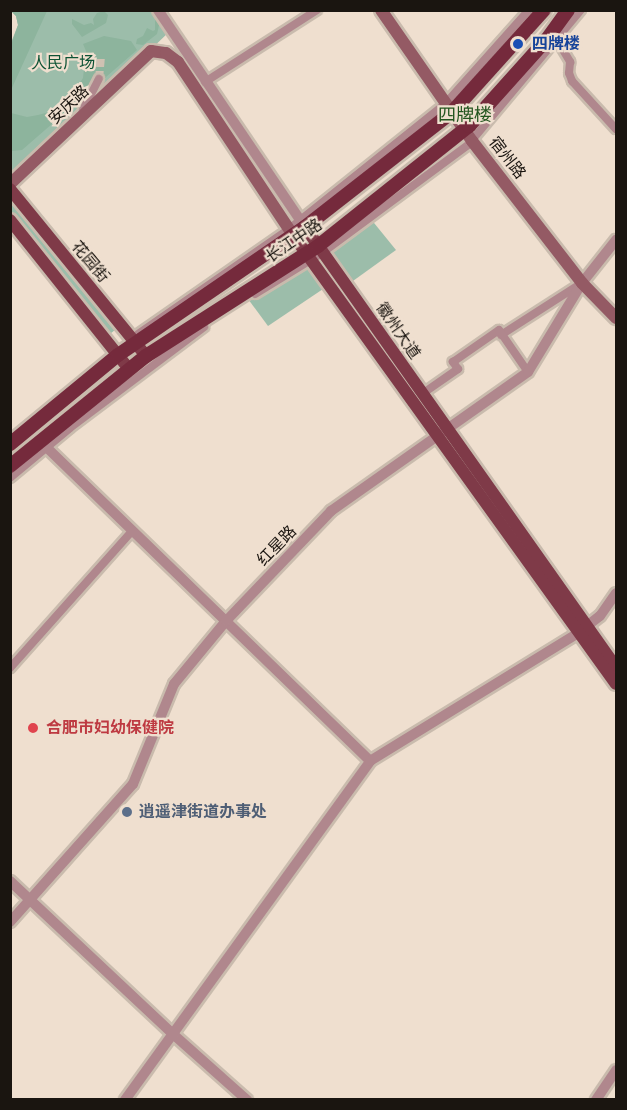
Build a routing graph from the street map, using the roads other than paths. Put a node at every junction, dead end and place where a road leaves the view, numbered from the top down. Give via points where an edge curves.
1 (158, 10) edge
2 (317, 10) edge
3 (381, 10) edge
4 (387, 10) edge
5 (529, 10) edge
6 (544, 10) edge
7 (568, 10) edge
8 (581, 10) edge
9 (557, 40) junction
10 (151, 51) joint
11 (99, 79) tunnel mouth
12 (205, 82) junction
13 (451, 106) junction
14 (76, 121) junction
15 (616, 129) edge
16 (470, 133) junction
17 (10, 184) edge
18 (10, 189) edge
19 (10, 220) edge
20 (296, 228) junction
21 (616, 240) edge
22 (314, 253) junction
23 (584, 281) junction
24 (616, 311) edge
25 (616, 318) edge
26 (501, 334) junction
27 (134, 340) junction
28 (116, 353) junction
29 (146, 356) junction
30 (129, 369) junction
31 (528, 372) junction
32 (422, 394) junction
33 (442, 433) junction
34 (10, 439) edge
35 (10, 444) edge
36 (43, 444) junction
37 (10, 466) edge
38 (10, 478) edge
39 (132, 531) junction
40 (616, 593) edge
41 (226, 621) junction
42 (582, 630) junction
43 (616, 667) edge
44 (10, 668) edge
45 (616, 684) edge
46 (370, 760) junction
47 (10, 881) edge
48 (10, 888) edge
49 (28, 902) junction
50 (10, 922) edge
51 (172, 1036) junction
52 (616, 1070) edge
53 (125, 1100) edge
54 (239, 1100) edge
55 (247, 1100) edge
56 (596, 1100) edge

1 - 12 street, 徽州大道
2 - 12 street
3 - 13 main road, 宿州路
4 - 13 main road, 宿州路
5 - 13 street
6 - 13 highway, 长江中路
7 - 16 highway, 长江中路
8 - 9 street
9 - 15 street via 570,62 572,81
9 - 16 street
10 - 14 main road, 安庆路
10 - 20 main road, 徽州大道 via 166,53 178,62
11 - 14 street
12 - 20 street, 徽州大道
13 - 16 main road, 宿州路
13 - 20 highway, 长江中路
14 - 17 main road, 安庆路
16 - 22 highway, 长江中路
16 - 23 main road, 宿州路
18 - 27 main road, 花园街
19 - 28 main road
20 - 22 main road, 徽州大道
20 - 27 highway, 长江中路
21 - 23 street, 红星路
22 - 29 highway, 长江中路
22 - 32 main road, 徽州大道
22 - 33 main road, 徽州大道
22 - 36 street via 197,331
23 - 24 main road, 宿州路
23 - 25 main road, 宿州路
23 - 26 street
23 - 31 street, 红星路
26 - 31 street
26 - 32 street via 499,330 453,362 458,369
27 - 28 highway, 长江中路
27 - 29 main road, 花园街
28 - 30 main road
28 - 34 street
28 - 35 highway, 长江中路
29 - 30 highway, 长江中路
30 - 36 highway, 长江中路
31 - 33 street, 红星路
32 - 33 main road, 徽州大道
33 - 41 street, 红星路 via 331,512
33 - 42 main road, 徽州大道
36 - 37 highway, 长江中路
36 - 38 street
36 - 39 street
39 - 41 street
39 - 44 street
40 - 42 street via 600,616
41 - 46 street
41 - 49 street, 红星路 via 174,684 133,784
42 - 43 main road, 徽州大道
42 - 45 main road, 徽州大道
42 - 46 street
46 - 51 street
47 - 49 street
48 - 49 street
49 - 50 street, 红星路
49 - 51 street
51 - 53 street
51 - 54 street
51 - 55 street
52 - 56 street

